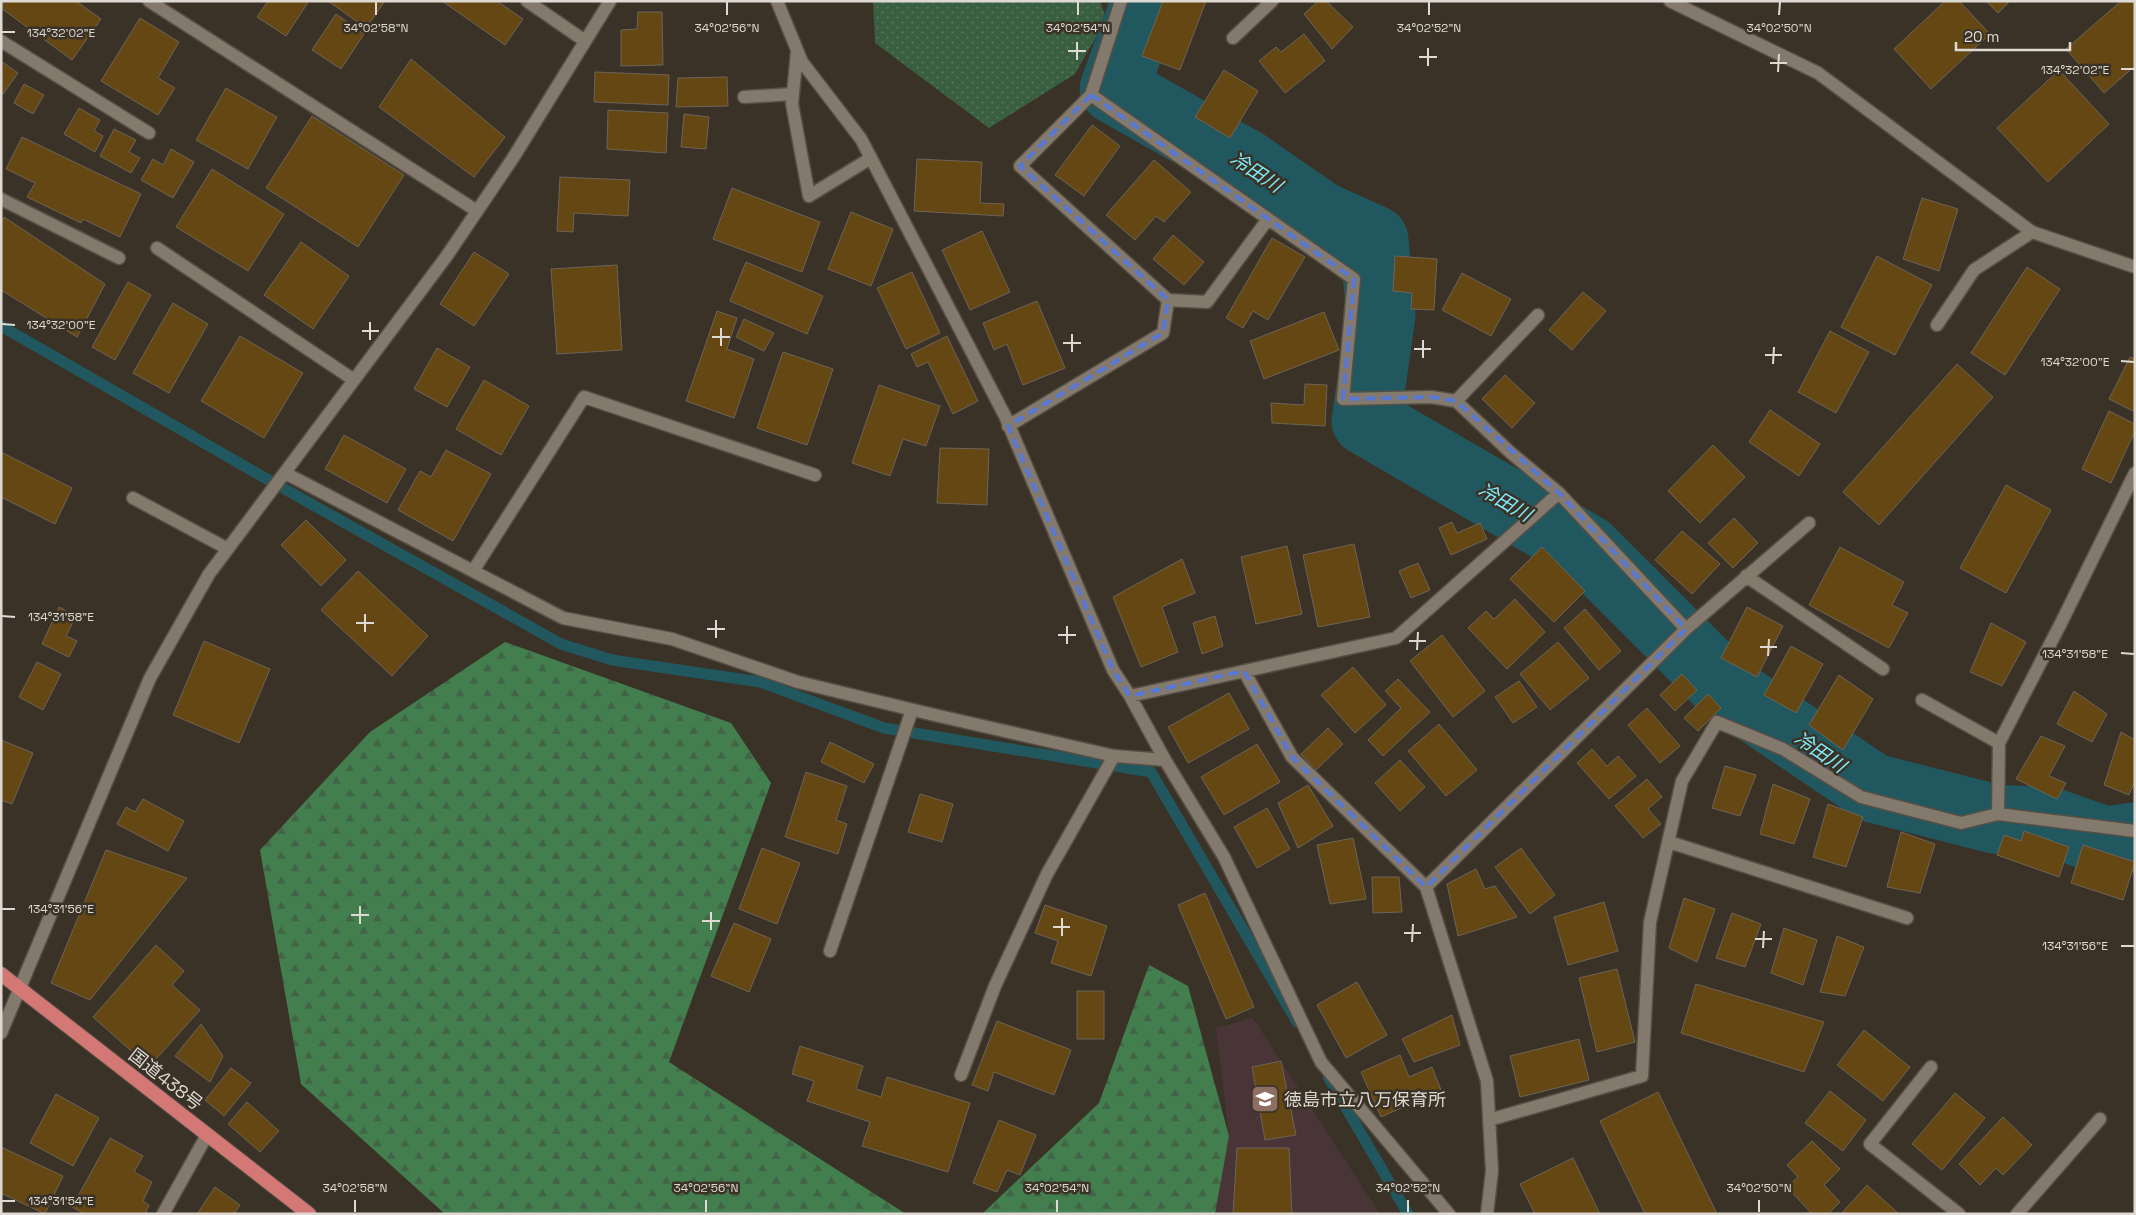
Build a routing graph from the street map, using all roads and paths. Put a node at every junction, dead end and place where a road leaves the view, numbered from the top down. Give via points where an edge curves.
1 (149, 1) edge
2 (527, 1) edge
3 (610, 1) edge
4 (777, 1) edge
5 (1121, 1) edge
6 (1272, 1) edge
7 (1676, 3) edge
8 (1233, 38) dead end
9 (1, 41) edge
10 (585, 41) junction
11 (797, 50) junction
12 (793, 94) junction
13 (1091, 95) junction
14 (744, 97) dead end
15 (149, 132) dead end
16 (871, 158) junction
17 (1, 199) edge
18 (477, 211) junction
19 (1268, 219) junction
20 (2032, 232) junction
21 (157, 248) dead end
22 (119, 258) dead end
23 (2135, 267) edge
24 (1168, 300) junction
25 (1538, 314) dead end
26 (1936, 325) dead end
27 (354, 380) junction
28 (1456, 401) junction
29 (1008, 426) junction
30 (285, 473) junction
31 (2135, 474) edge
32 (815, 475) dead end
33 (1559, 493) junction
34 (133, 498) dead end
35 (1809, 523) dead end
36 (228, 549) junction
37 (473, 571) junction
38 (1746, 576) junction
39 (1686, 629) junction
40 (1882, 669) dead end
41 (1244, 671) junction
42 (1130, 696) junction
43 (1922, 700) dead end
44 (912, 710) junction
45 (1999, 743) junction
46 (1114, 756) junction
47 (1165, 760) junction
48 (1998, 814) junction
49 (2135, 831) edge
50 (1668, 842) junction
51 (1426, 887) junction
52 (1907, 918) dead end
53 (830, 951) dead end
54 (1, 974) edge
55 (20, 990) junction
56 (1, 1033) edge
57 (1930, 1067) dead end
58 (961, 1075) dead end
59 (2100, 1119) dead end
60 (1489, 1120) junction
61 (207, 1135) junction
62 (163, 1214) edge
63 (309, 1214) edge
64 (1449, 1214) edge
65 (1487, 1214) edge
66 (1959, 1214) edge
67 (2017, 1214) edge

1 - 18 street
2 - 10 street
3 - 10 street
4 - 11 street
5 - 13 street
6 - 8 street
7 - 20 street via 1818,73
9 - 15 street
10 - 18 street
11 - 12 street
11 - 16 street via 802,62 861,139
12 - 14 street
12 - 16 street via 792,104 809,196
13 - 19 street
13 - 24 street via 1020,166
16 - 29 street
17 - 22 street
18 - 27 street
19 - 24 street via 1207,302
19 - 28 street via 1354,279 1343,399 1431,397
20 - 23 street
20 - 26 street via 1974,270
21 - 27 street
24 - 29 street via 1163,333
25 - 28 street
27 - 30 street
28 - 33 street
29 - 42 street via 1113,670
30 - 36 street
30 - 37 street
31 - 45 street
32 - 37 street via 584,397
33 - 39 street
33 - 41 street via 1396,638
34 - 36 street
35 - 38 street
36 - 55 street via 209,574 150,678
37 - 44 street via 563,618 672,639 798,682
38 - 39 street
38 - 40 street
39 - 51 street
41 - 42 street
41 - 51 street via 1292,757
42 - 47 street
43 - 45 street
44 - 46 street
44 - 53 street
45 - 48 street
46 - 47 street
46 - 58 street via 1047,874 995,986
47 - 64 street via 1224,857 1321,1062
48 - 49 street
48 - 50 street via 1961,823 1861,796 1783,749 1717,722 1682,781
50 - 52 street
50 - 60 street via 1650,922 1642,1076
51 - 60 street via 1487,1081
54 - 55 highway, 国道438号
55 - 56 street
55 - 61 highway, 国道438号
57 - 66 street via 1870,1144
59 - 67 street
60 - 65 street via 1492,1171
61 - 62 street
61 - 63 highway, 国道438号

